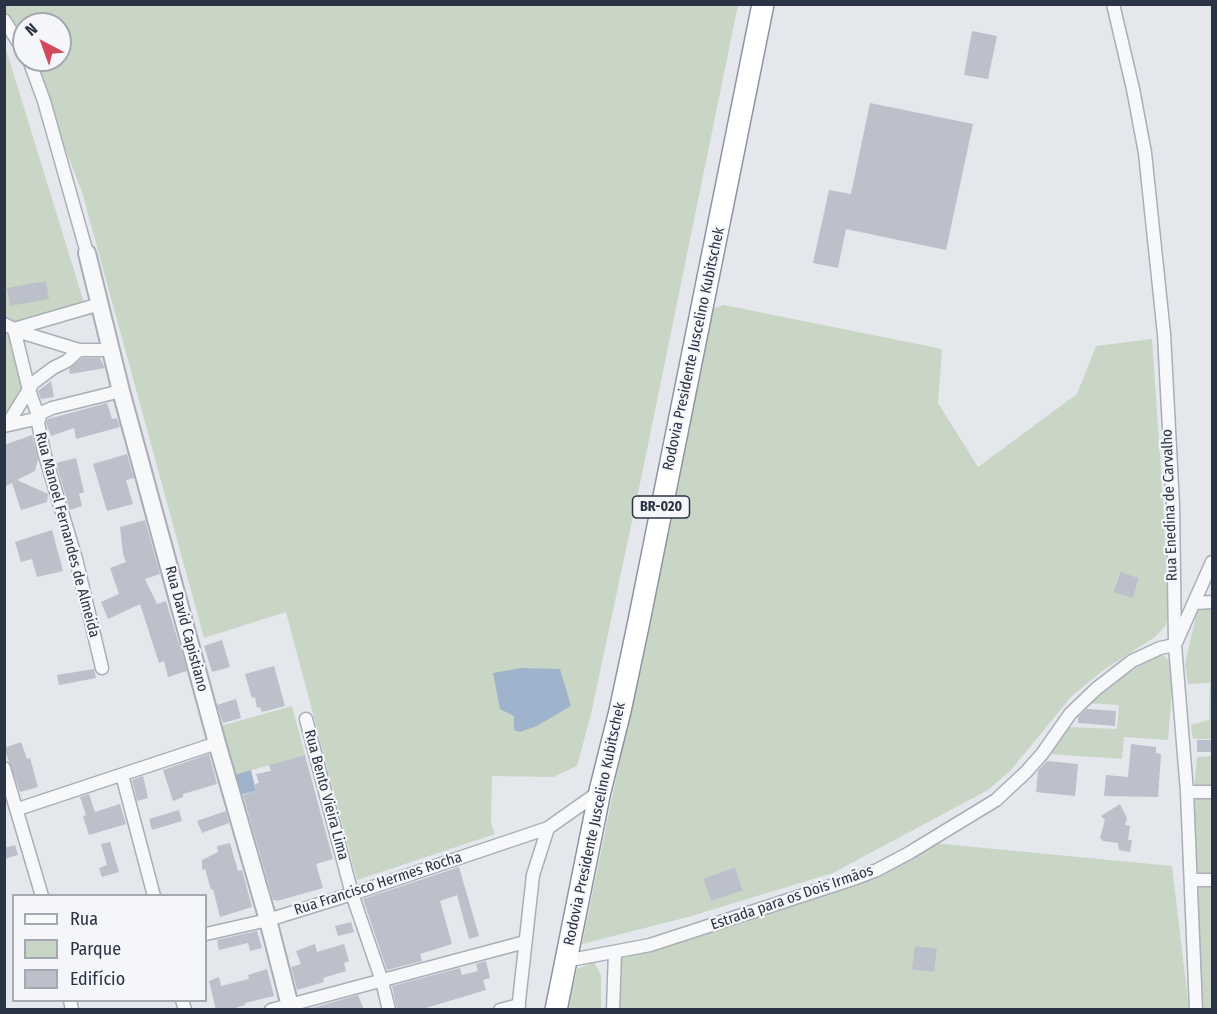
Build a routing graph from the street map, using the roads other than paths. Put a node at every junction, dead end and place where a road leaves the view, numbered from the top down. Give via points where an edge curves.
1 (763, 4) edge
2 (1113, 4) edge
3 (34, 72) edge
4 (87, 253) joint
5 (100, 304) junction
6 (9, 327) edge
7 (80, 350) junction
8 (111, 350) junction
9 (28, 390) junction
10 (121, 391) junction
11 (39, 418) junction
12 (6, 425) edge
13 (1212, 562) edge
14 (1212, 602) edge
15 (1194, 603) junction
16 (1174, 645) junction
17 (102, 668) dead end
18 (306, 718) dead end
19 (217, 743) junction
20 (4, 768) edge
21 (122, 775) junction
22 (600, 791) junction
23 (1187, 792) junction
24 (1212, 792) edge
25 (18, 809) junction
26 (548, 828) junction
27 (1192, 880) junction
28 (1212, 880) edge
29 (41, 894) edge
30 (153, 894) edge
31 (352, 894) junction
32 (268, 920) junction
33 (207, 934) edge
34 (525, 942) junction
35 (615, 952) junction
36 (565, 961) junction
37 (382, 981) junction
38 (290, 1007) edge
39 (518, 1007) edge
40 (271, 1010) edge
41 (389, 1010) edge
42 (500, 1010) edge
43 (556, 1010) edge
44 (613, 1010) edge
45 (1196, 1010) edge

1 - 22 highway, Rodovia Presidente Juscelino Kubitschek / BR-020 via 638,626
2 - 16 street, Rua Enedina de Carvalho via 1138,115 1164,334 1173,505
3 - 4 street
4 - 5 street, Rua David Capistiano
5 - 6 street
5 - 8 street, Rua David Capistiano
6 - 7 street
6 - 9 street
7 - 8 street
7 - 9 street via 38,378
8 - 10 street, Rua David Capistiano
9 - 11 street
9 - 12 street
10 - 11 street, Rua Manoel Fernandes de Almeida via 52,408
10 - 19 street, Rua David Capistiano
11 - 12 street
11 - 17 street, Rua Manoel Fernandes de Almeida via 39,434 76,559
13 - 15 street
14 - 15 street
15 - 16 street
16 - 23 street, Rua Enedina de Carvalho
16 - 35 street, Estrada para os Dois Irmãos via 1132,661 1096,689 1070,714 1026,772 996,800 891,863 828,888 650,945
18 - 31 street, Rua Bento Vieira Lima
19 - 21 street
19 - 32 street, Rua David Capistiano
20 - 25 street
21 - 25 street
21 - 30 street
22 - 26 street, Rua Francisco Hermes Rocha
22 - 36 highway, Rodovia Presidente Juscelino Kubitschek / BR-020
23 - 24 street
23 - 27 street, Rua Enedina de Carvalho
25 - 29 street
26 - 31 street, Rua Francisco Hermes Rocha
26 - 34 street via 534,874
27 - 28 street
27 - 45 street, Rua Enedina de Carvalho
31 - 32 street, Rua Francisco Hermes Rocha
31 - 37 street, Rua Bento Vieira Lima
32 - 33 street, Rua Francisco Hermes Rocha
32 - 38 street, Rua David Capistiano
34 - 37 street
34 - 39 street
35 - 36 street, Estrada para os Dois Irmãos
35 - 44 street
36 - 43 highway, Rodovia Presidente Juscelino Kubitschek / BR-020
37 - 38 street
37 - 41 street, Rua Bento Vieira Lima
38 - 40 street
39 - 42 street

